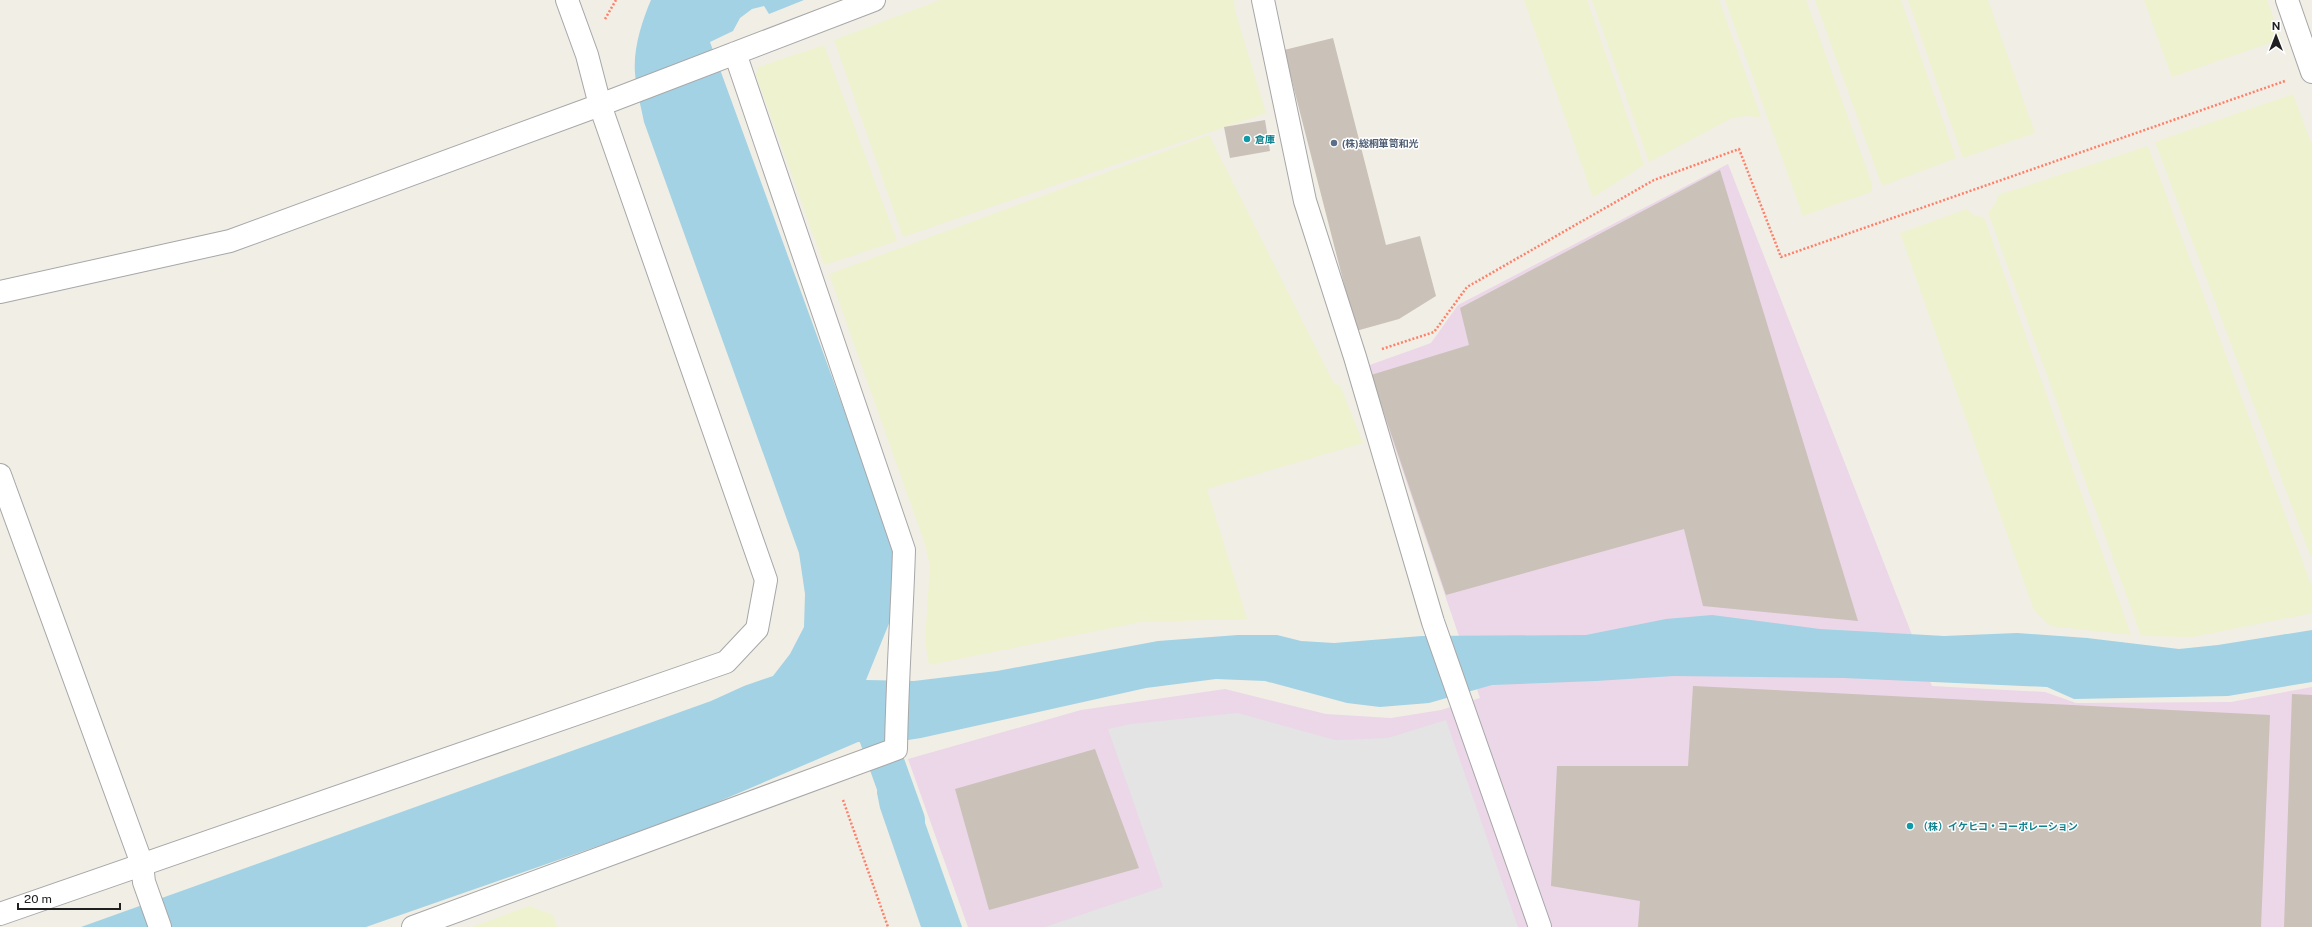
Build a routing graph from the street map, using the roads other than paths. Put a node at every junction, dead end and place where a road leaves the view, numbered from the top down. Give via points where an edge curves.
1 (568, 0) edge
2 (874, 0) edge
3 (1264, 0) edge
4 (2286, 0) edge
5 (735, 53) junction
6 (2312, 72) edge
7 (606, 102) junction
8 (0, 292) edge
9 (0, 475) edge
10 (143, 873) junction
11 (0, 914) edge
12 (160, 927) edge
13 (413, 927) edge
14 (1540, 927) edge

1 - 7 street
2 - 5 street
3 - 14 street via 1305,200 1355,357 1433,622
4 - 6 street
5 - 7 street
5 - 13 street via 904,550 896,749
7 - 8 street via 230,241
7 - 10 street via 766,580 757,629 726,662
9 - 10 street
10 - 11 street
10 - 12 street

